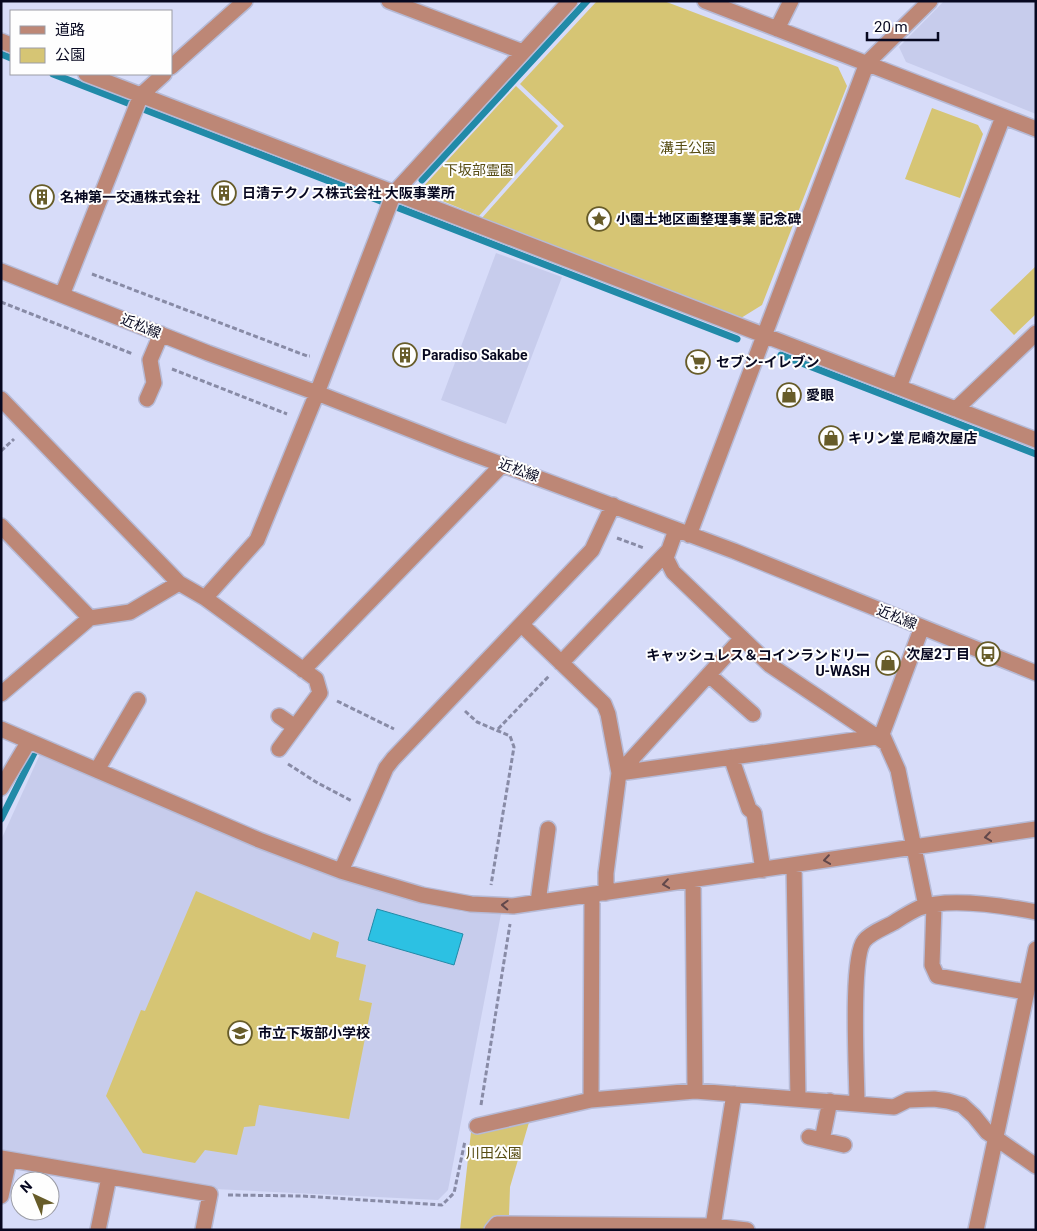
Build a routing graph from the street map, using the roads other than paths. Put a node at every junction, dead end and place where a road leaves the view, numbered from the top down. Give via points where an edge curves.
1 (245, 1) edge
2 (389, 1) edge
3 (570, 1) edge
4 (705, 1) edge
5 (790, 1) edge
6 (930, 1) edge
7 (777, 29) junction
8 (523, 52) junction
9 (867, 63) junction
10 (172, 66) edge
11 (89, 75) edge
12 (163, 75) edge
13 (141, 95) junction
14 (1003, 117) junction
15 (1036, 129) edge
16 (394, 192) junction
17 (1, 271) edge
18 (62, 295) junction
19 (1036, 333) edge
20 (161, 334) junction
21 (764, 335) junction
22 (900, 387) junction
23 (318, 393) junction
24 (1, 399) edge
25 (147, 400) dead end
26 (956, 409) junction
27 (1036, 440) edge
28 (503, 464) junction
29 (613, 505) junction
30 (1, 526) edge
31 (682, 532) junction
32 (668, 551) junction
33 (179, 583) junction
34 (205, 598) junction
35 (90, 618) junction
36 (522, 625) junction
37 (922, 627) junction
38 (742, 638) junction
39 (561, 663) junction
40 (303, 670) junction
41 (1036, 673) edge
42 (710, 675) junction
43 (4, 687) edge
44 (138, 700) dead end
45 (753, 714) dead end
46 (279, 716) dead end
47 (295, 727) junction
48 (1, 729) edge
49 (881, 740) junction
50 (29, 741) junction
51 (279, 749) dead end
52 (731, 757) junction
53 (97, 770) junction
54 (619, 773) junction
55 (1, 788) edge
56 (548, 829) dead end
57 (1036, 830) edge
58 (914, 847) junction
59 (794, 865) junction
60 (763, 870) junction
61 (341, 871) junction
62 (693, 880) junction
63 (599, 894) junction
64 (538, 902) junction
65 (930, 906) junction
66 (1036, 912) edge
67 (1036, 949) edge
68 (1026, 992) junction
69 (695, 1091) junction
70 (734, 1094) junction
71 (798, 1099) junction
72 (591, 1100) junction
73 (830, 1101) junction
74 (857, 1104) junction
75 (477, 1126) road end
76 (995, 1137) junction
77 (844, 1145) dead end
78 (1036, 1154) edge
79 (5, 1159) edge
80 (1036, 1166) edge
81 (109, 1177) junction
82 (1, 1196) edge
83 (713, 1226) junction
84 (578, 1227) edge
85 (98, 1230) edge
86 (203, 1230) edge
87 (492, 1230) edge
88 (747, 1230) edge
89 (976, 1230) edge

1 - 10 street
2 - 8 street
3 - 8 street
4 - 7 street
5 - 7 street
6 - 9 street
7 - 9 street
8 - 16 street
9 - 14 street
9 - 21 street
11 - 13 street
12 - 13 street
13 - 16 street
13 - 18 street
14 - 15 street
14 - 22 street
16 - 21 street
16 - 23 street
17 - 18 street, 近松線
18 - 20 street, 近松線
19 - 26 street
20 - 23 street, 近松線
20 - 25 street via 150,360 154,383
21 - 22 street
21 - 31 street
22 - 26 street
23 - 28 street, 近松線
23 - 34 street via 257,540
24 - 33 street
26 - 27 street
28 - 29 street, 近松線
28 - 40 street
29 - 31 street, 近松線
29 - 36 street via 592,550
30 - 35 street
31 - 32 street
31 - 37 street, 近松線
32 - 38 street via 666,558 673,572
32 - 39 street
33 - 34 street
33 - 35 street via 130,612
34 - 40 street
35 - 43 street
36 - 39 street
36 - 61 street via 386,768
37 - 41 street, 近松線
37 - 49 street
38 - 42 street
38 - 49 street via 770,666
39 - 54 street via 604,704
40 - 47 street via 316,679 320,693
42 - 45 street
42 - 54 street
44 - 53 street
46 - 47 street
47 - 51 street
48 - 50 street
49 - 52 street
49 - 58 street via 898,770
50 - 53 street
50 - 55 street
52 - 54 street
52 - 60 street via 749,809 754,813
53 - 61 street via 259,840
54 - 63 street via 606,873
56 - 64 street
57 -> 58 street
58 -> 59 street
58 - 65 street
59 - 60 street
59 - 71 street
60 - 62 street
64 -> 61 street via 513,906 472,904 422,895
62 -> 63 street
62 - 69 street
63 - 64 street
63 - 72 street
65 - 66 street via 941,903 999,904
65 - 68 street via 932,965 937,976
65 - 74 street via 919,908 864,941 856,978
67 - 68 street
68 - 76 street
69 - 70 street
69 - 72 street
70 - 71 street
70 - 83 street
71 - 73 street
72 - 75 street
73 - 74 street
73 - 77 street via 816,1139
74 - 76 street via 894,1106 908,1100 948,1100 962,1105
76 - 78 street
76 - 80 street
76 - 89 street
79 - 81 street
79 - 82 street
81 - 85 street
81 - 86 street via 210,1194
83 - 84 street
83 - 88 street
84 - 87 street via 497,1224

